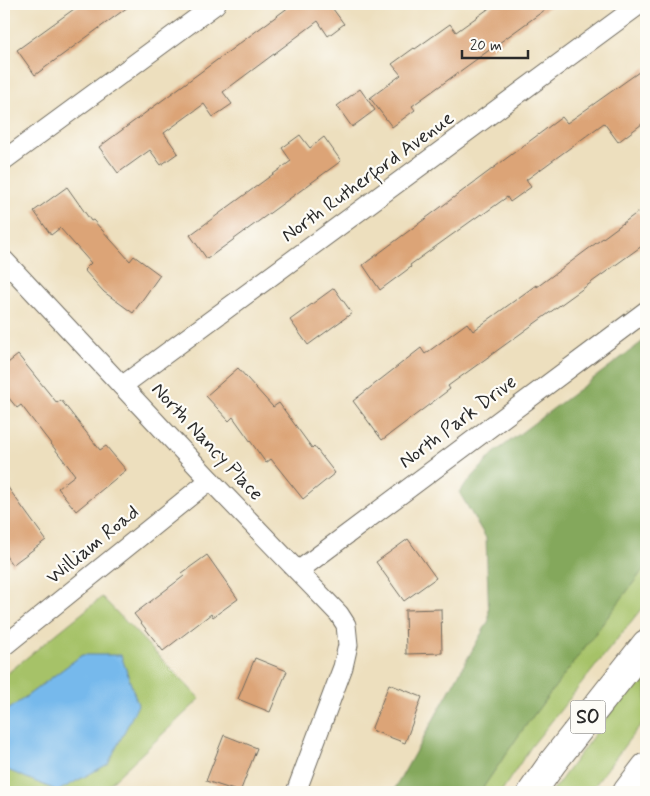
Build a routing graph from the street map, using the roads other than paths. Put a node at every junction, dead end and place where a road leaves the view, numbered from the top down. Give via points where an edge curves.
1 (216, 4) edge
2 (640, 4) edge
3 (4, 160) edge
4 (4, 260) edge
5 (646, 311) edge
6 (122, 386) junction
7 (210, 480) junction
8 (298, 570) junction
9 (8, 635) edge
10 (646, 644) edge
11 (646, 767) edge
12 (296, 792) edge
13 (532, 792) edge
14 (627, 792) edge

1 - 3 street
2 - 6 street, North Rutherford Avenue
4 - 6 street, North Nancy Place
5 - 8 street, North Park Drive
6 - 7 street, North Nancy Place
7 - 8 street, North Nancy Place
7 - 9 street, William Road
8 - 12 street, North Nancy Place via 339,614 346,625 348,645 344,667
10 - 13 highway, SO
11 - 14 highway

